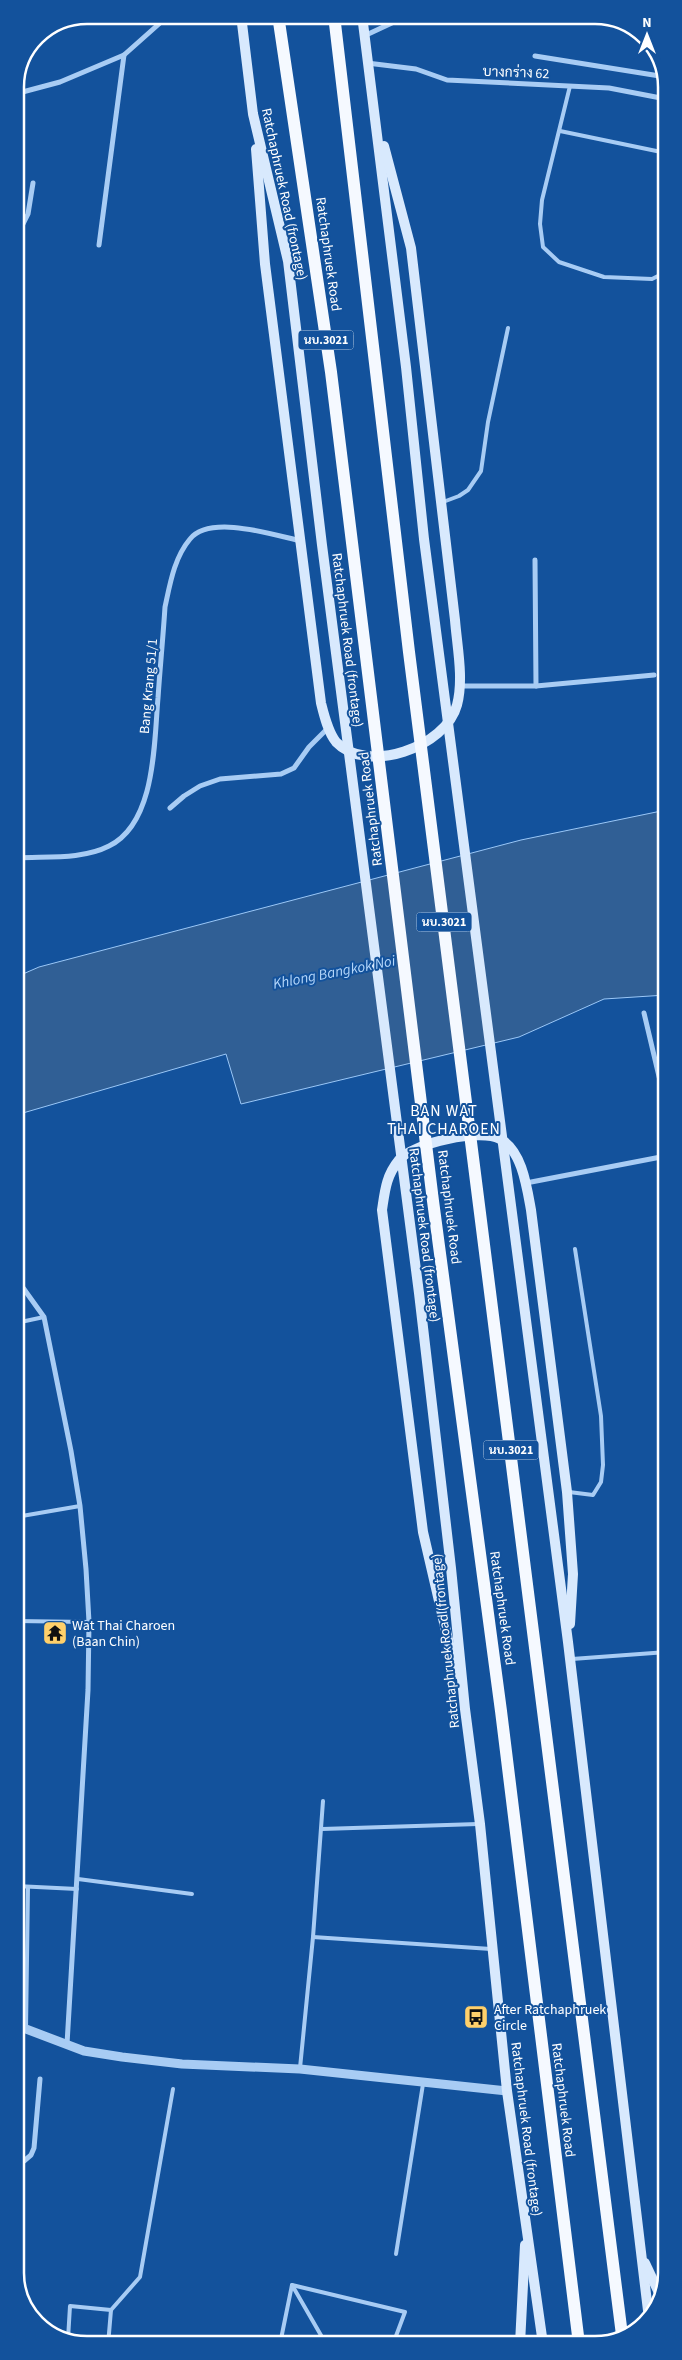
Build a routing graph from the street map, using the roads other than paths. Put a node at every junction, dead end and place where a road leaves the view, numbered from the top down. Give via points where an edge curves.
1 (160, 24) edge
2 (242, 24) edge
3 (279, 24) edge
4 (335, 24) edge
5 (363, 24) edge
6 (390, 24) edge
7 (364, 36) junction
8 (124, 55) junction
9 (535, 56) dead end
10 (367, 63) junction
11 (658, 76) edge
12 (570, 86) junction
13 (24, 92) edge
14 (658, 97) edge
15 (374, 107) junction
16 (253, 114) junction
17 (560, 131) junction
18 (658, 151) edge
19 (33, 183) dead end
20 (24, 222) edge
21 (99, 244) dead end
22 (658, 276) edge
23 (508, 328) dead end
24 (441, 503) junction
25 (301, 541) junction
26 (534, 560) dead end
27 (654, 675) dead end
28 (459, 686) junction
29 (536, 686) junction
30 (329, 727) junction
31 (170, 808) dead end
32 (24, 858) edge
33 (644, 1013) dead end
34 (658, 1072) edge
35 (658, 1158) edge
36 (526, 1183) junction
37 (575, 1249) dead end
38 (24, 1289) edge
39 (44, 1317) junction
40 (24, 1321) edge
41 (566, 1492) junction
42 (80, 1506) junction
43 (24, 1516) edge
44 (24, 1621) edge
45 (89, 1622) junction
46 (568, 1642) junction
47 (658, 1653) edge
48 (569, 1659) junction
49 (465, 1709) junction
50 (323, 1801) dead end
51 (480, 1824) junction
52 (322, 1829) junction
53 (78, 1879) junction
54 (24, 1886) edge
55 (28, 1886) junction
56 (77, 1889) junction
57 (192, 1894) dead end
58 (313, 1937) junction
59 (493, 1949) junction
60 (26, 2029) joint
61 (67, 2045) junction
62 (300, 2070) junction
63 (40, 2079) dead end
64 (423, 2084) junction
65 (173, 2089) dead end
66 (507, 2092) junction
67 (24, 2161) edge
68 (526, 2230) junction
69 (640, 2251) junction
70 (396, 2254) dead end
71 (657, 2284) edge
72 (292, 2286) junction
73 (648, 2308) edge
74 (111, 2310) junction
75 (621, 2330) edge
76 (68, 2333) edge
77 (109, 2336) edge
78 (282, 2336) edge
79 (321, 2336) edge
80 (396, 2336) edge
81 (520, 2336) edge
82 (542, 2336) edge
83 (578, 2336) edge

1 - 8 street
2 - 16 main road, Ratchaphruek Road (frontage) / นบ.3021
3 - 83 main road, Ratchaphruek Road / นบ.3021 via 331,372
4 - 75 main road, Ratchaphruek Road / นบ.3021 via 409,652
5 - 7 main road, นบ.3021
6 - 7 street
7 - 10 main road, นบ.3021
8 - 13 street via 60,82
8 - 21 street
9 - 11 street
10 - 12 street, บางกร่าง 62 via 416,69 447,80
10 - 15 main road, นบ.3021
12 - 14 street, บางกร่าง 62 via 609,88
12 - 17 lane
15 - 24 main road via 411,248
15 - 46 main road, นบ.3021 via 424,539
16 - 25 main road via 265,264
16 - 49 main road, Ratchaphruek Road (frontage) / นบ.3021 via 288,261 419,1293 452,1568
17 - 18 lane
17 - 22 lane via 542,200 540,224 543,247 559,262 604,277 652,279
19 - 20 street
23 - 24 lane via 481,471 468,490
24 - 28 main road
25 - 30 main road via 321,703
25 - 32 street, Bang Krang 51/1 via 226,526 208,529 191,537 180,553 165,607 152,769 142,806 128,832 110,846 86,854
26 - 29 street
27 - 29 street
28 - 29 street
28 - 30 main road via 458,704 449,722 435,737 416,748 370,756 336,742
30 - 31 street via 294,768 281,774 220,779 200,786
33 - 34 street
35 - 36 street
36 - 41 main road
36 - 49 main road via 513,1151 501,1139 484,1134 461,1137 419,1148 400,1159 386,1180 382,1210 423,1532
37 - 41 lane via 601,1416 603,1465 601,1482 593,1495
38 - 39 street
39 - 40 lane
39 - 42 street
41 - 46 main road via 573,1574
42 - 43 lane
42 - 45 street
44 - 45 lane
45 - 53 street
46 - 48 main road, นบ.3021
47 - 48 lane
48 - 69 main road, นบ.3021
49 - 51 main road, Ratchaphruek Road (frontage) / นบ.3021
50 - 52 lane
51 - 52 lane
51 - 59 main road, Ratchaphruek Road (frontage) / นบ.3021
52 - 58 lane
53 - 56 street
53 - 57 lane
54 - 55 lane
55 - 56 lane
55 - 60 lane
56 - 61 street
58 - 59 lane
58 - 62 lane
59 - 66 main road, Ratchaphruek Road (frontage) / นบ.3021
60 - 61 street
61 - 62 street via 84,2051 148,2060
62 - 64 street
63 - 67 street via 34,2148
64 - 66 street
64 - 70 lane
65 - 74 lane via 140,2277
66 - 68 main road, Ratchaphruek Road (frontage) / นบ.3021
68 - 81 main road
68 - 82 main road, Ratchaphruek Road (frontage) / นบ.3021
69 - 71 main road
69 - 73 main road, นบ.3021
72 - 78 lane
72 - 79 lane
72 - 80 lane via 405,2312
74 - 76 lane via 70,2306
74 - 77 lane

